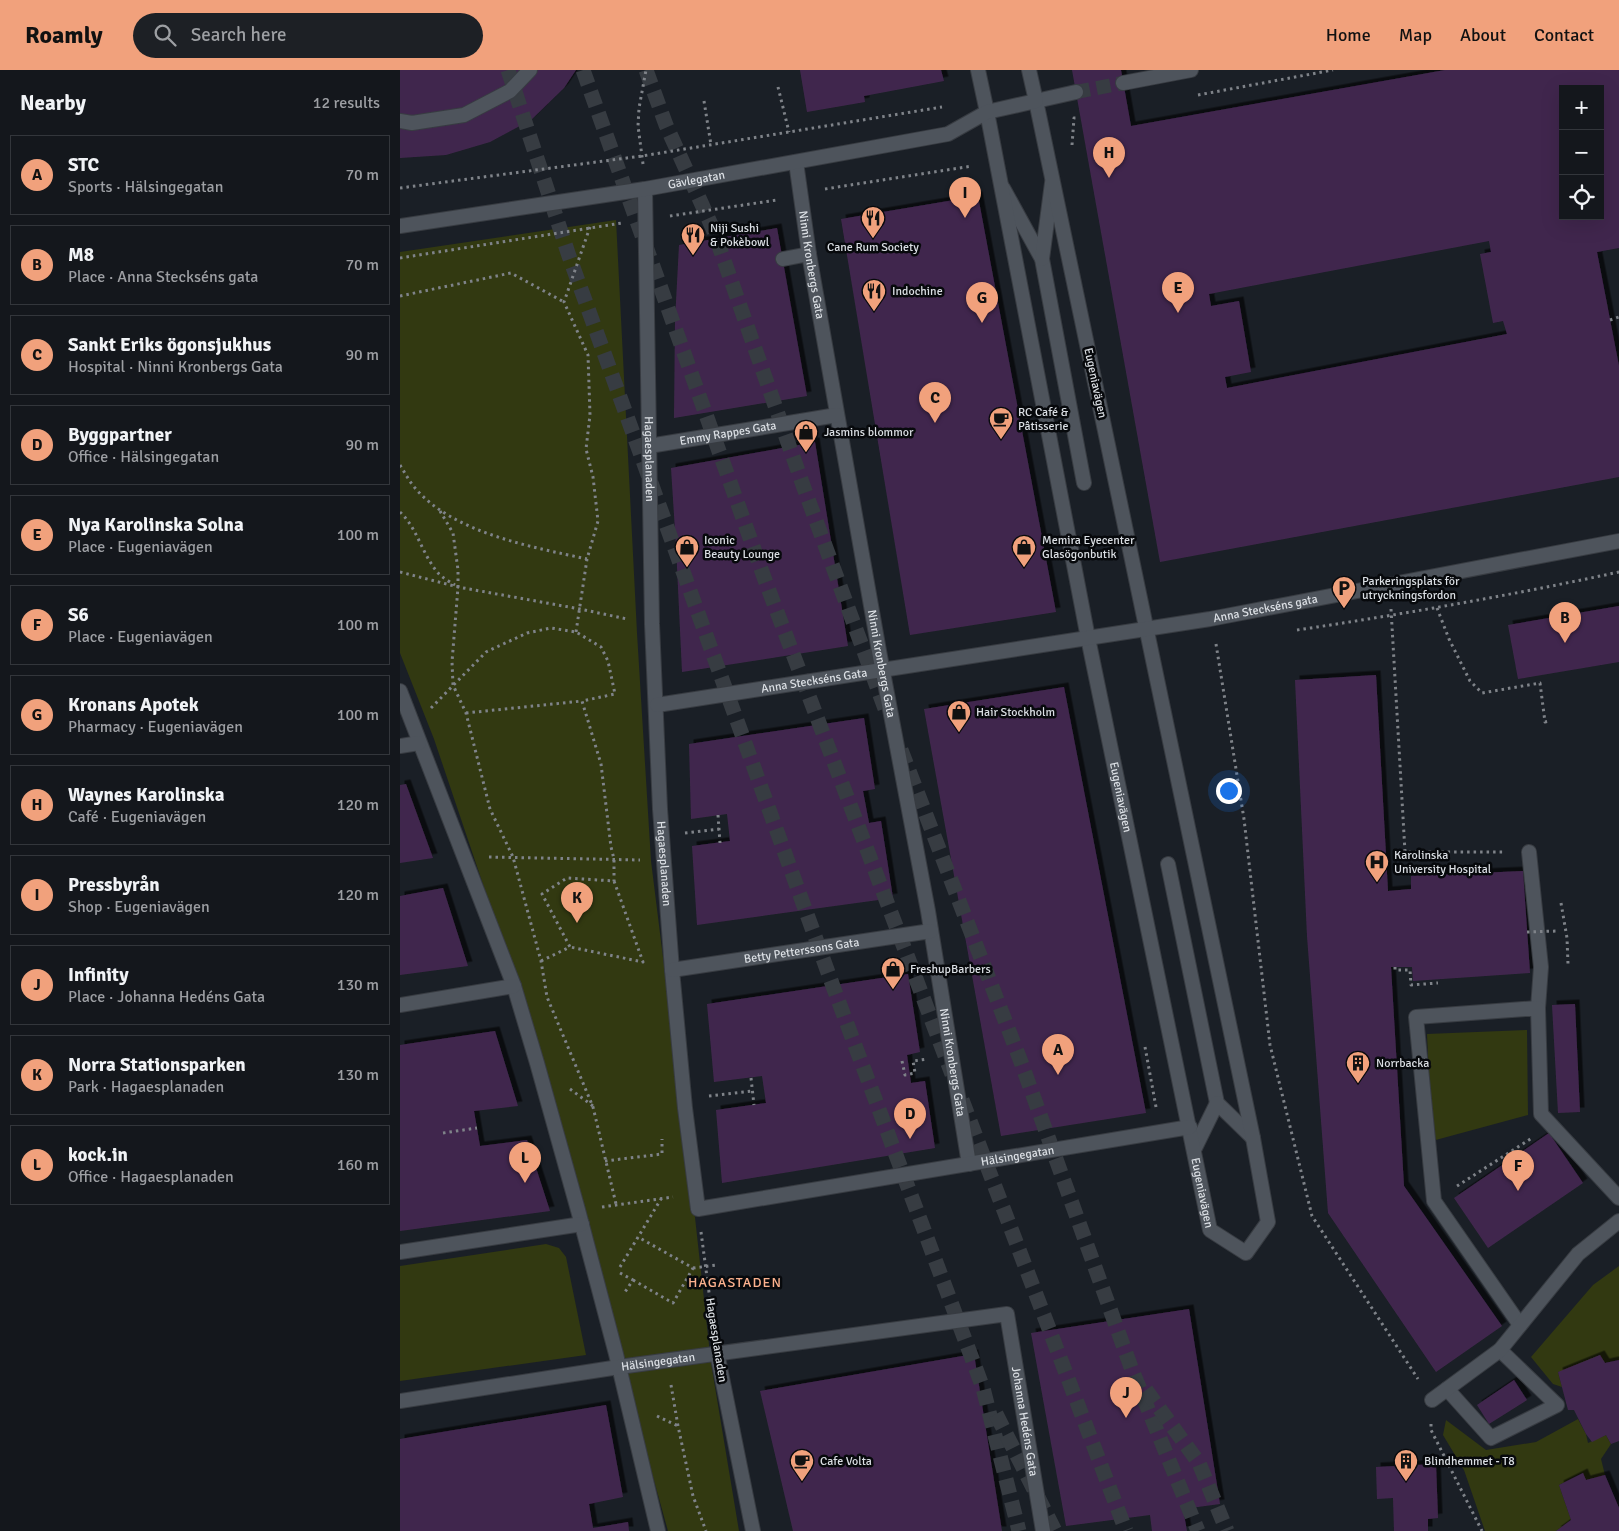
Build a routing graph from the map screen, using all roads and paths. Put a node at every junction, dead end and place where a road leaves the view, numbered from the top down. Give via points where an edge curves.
1 (530, 70) edge
2 (646, 70) edge
3 (978, 70) edge
4 (1029, 70) edge
5 (1190, 70) edge
6 (1333, 70) edge
7 (1124, 83) tunnel mouth
8 (778, 86) dead end
9 (1076, 92) tunnel mouth
10 (1196, 96) dead end
11 (1036, 100) junction
12 (704, 101) dead end
13 (945, 106) dead end
14 (987, 112) junction
15 (1080, 118) dead end
16 (400, 120) edge
17 (789, 132) junction
18 (711, 145) junction
19 (1046, 152) junction
20 (642, 156) junction
21 (997, 160) junction
22 (796, 162) junction
23 (1052, 181) junction
24 (1002, 187) junction
25 (400, 188) edge
26 (645, 189) junction
27 (801, 195) junction
28 (646, 220) junction
29 (400, 226) edge
30 (590, 227) junction
31 (809, 254) junction
32 (400, 258) edge
33 (782, 259) dead end
34 (1042, 259) junction
35 (400, 296) edge
36 (564, 302) junction
37 (1619, 317) edge
38 (1610, 320) dead end
39 (838, 415) junction
40 (649, 446) junction
41 (400, 465) edge
42 (1084, 483) dead end
43 (440, 511) junction
44 (400, 512) edge
45 (1619, 541) edge
46 (587, 559) junction
47 (400, 572) edge
48 (1619, 572) edge
49 (1389, 586) junction
50 (458, 587) junction
51 (1437, 608) junction
52 (580, 609) junction
53 (1392, 616) junction
54 (1210, 619) junction
55 (630, 620) dead end
56 (1147, 628) junction
57 (1288, 631) dead end
58 (576, 632) junction
59 (1088, 638) junction
60 (1225, 642) dead end
61 (1216, 644) junction
62 (883, 670) junction
63 (453, 685) junction
64 (400, 691) edge
65 (582, 701) junction
66 (657, 704) junction
67 (466, 713) junction
68 (1550, 721) dead end
69 (414, 726) junction
70 (419, 743) junction
71 (400, 746) edge
72 (718, 815) dead end
73 (719, 829) junction
74 (682, 833) dead end
75 (720, 843) dead end
76 (1529, 852) joint
77 (464, 856) junction
78 (513, 857) junction
79 (614, 859) junction
80 (641, 860) dead end
81 (1168, 864) dead end
82 (614, 880) junction
83 (1561, 899) dead end
84 (931, 930) junction
85 (1558, 931) dead end
86 (1527, 932) dead end
87 (570, 947) junction
88 (1567, 951) dead end
89 (541, 961) junction
90 (642, 962) junction
91 (645, 970) dead end
92 (672, 970) junction
93 (1395, 971) dead end
94 (1438, 983) dead end
95 (514, 986) junction
96 (400, 1005) edge
97 (1538, 1008) junction
98 (931, 1058) dead end
99 (902, 1061) dead end
100 (751, 1078) dead end
101 (753, 1091) junction
102 (708, 1096) dead end
103 (1217, 1103) junction
104 (754, 1105) dead end
105 (1552, 1125) junction
106 (1190, 1127) junction
107 (477, 1128) dead end
108 (443, 1133) dead end
109 (662, 1135) dead end
110 (1253, 1138) junction
111 (1194, 1150) junction
112 (605, 1161) junction
113 (969, 1164) junction
114 (677, 1197) dead end
115 (1619, 1198) edge
116 (660, 1199) junction
117 (1434, 1201) junction
118 (616, 1204) junction
119 (601, 1207) dead end
120 (698, 1209) junction
121 (1619, 1221) edge
122 (582, 1224) junction
123 (638, 1237) junction
124 (400, 1252) edge
125 (717, 1265) dead end
126 (705, 1266) junction
127 (692, 1268) junction
128 (633, 1280) junction
129 (624, 1294) dead end
130 (1007, 1314) joint
131 (1520, 1325) junction
132 (1500, 1350) junction
133 (717, 1353) junction
134 (618, 1367) junction
135 (670, 1379) dead end
136 (1447, 1389) junction
137 (400, 1400) edge
138 (1432, 1400) junction
139 (658, 1531) edge
140 (706, 1531) edge
141 (753, 1531) edge
142 (1042, 1531) edge
143 (1482, 1531) edge

1 - 16 street via 510,91 464,115 412,123
2 - 20 path via 638,126
3 - 14 street, Eugeniavägen
4 - 11 street, Eugeniavägen
5 - 7 street
6 - 10 path
8 - 17 path
9 - 11 street
11 - 14 street, Gävlegatan
11 - 19 street, Eugeniavägen
12 - 18 path
13 - 17 path
14 - 21 street, Eugeniavägen
14 - 22 street, Gävlegatan via 948,134
15 - 19 path via 1074,118 1072,147
17 - 18 path
18 - 20 path
19 - 23 street, Eugeniavägen
20 - 25 path
20 - 26 path
21 - 24 street, Eugeniavägen
21 - 27 path
22 - 26 street, Gävlegatan
22 - 27 street, Ninni Kronbergs Gata
23 - 34 street
23 - 56 street, Eugeniavägen
24 - 34 street
24 - 59 street, Eugeniavägen
26 - 28 street, Hagaesplanaden
26 - 29 street, Gävlegatan
27 - 28 path
27 - 31 street, Ninni Kronbergs Gata
28 - 30 path
28 - 40 street, Hagaesplanaden
30 - 32 path
30 - 36 path
31 - 33 street
31 - 39 street, Ninni Kronbergs Gata
34 - 42 street
35 - 36 path via 511,273
36 - 46 path via 588,355 590,415 586,449 598,521
37 - 38 path
39 - 40 street, Emmy Rappes Gata
39 - 62 street, Ninni Kronbergs Gata
40 - 66 street, Hagaesplanaden via 652,624
41 - 43 path via 415,488
43 - 46 path via 490,535
43 - 50 path via 453,533
44 - 50 path via 408,520 439,575
45 - 49 street, Anna Steckséns gata
46 - 52 path
47 - 50 path
48 - 51 path
49 - 53 path
49 - 54 street, Anna Steckséns gata
50 - 52 path
50 - 63 path
51 - 53 path
51 - 68 path via 1470,681 1482,693 1540,683 1545,722
52 - 55 path
52 - 58 path
53 - 57 path
53 - 76 path via 1405,852
54 - 56 street, Anna Steckséns gata
54 - 61 path
56 - 59 street, Anna Steckséns gata
56 - 110 street, Eugeniavägen
58 - 63 path via 551,628 527,633 486,652
58 - 65 path via 601,647 608,660 615,694
59 - 62 street, Anna Steckséns Gata
59 - 106 street, Eugeniavägen
60 - 61 path
61 - 138 path via 1244,819 1270,1046 1312,1216
62 - 66 street, Anna Steckséns Gata
62 - 84 street, Ninni Kronbergs Gata
63 - 67 path
63 - 69 path
64 - 69 street
65 - 67 path
65 - 79 path via 601,764
66 - 92 street, Hagaesplanaden via 660,809
67 - 78 path via 490,809
69 - 70 street
70 - 71 street
70 - 77 street
72 - 73 path
73 - 74 path
73 - 75 path
76 - 97 street via 1540,967
77 - 78 path
77 - 95 street
78 - 79 path
78 - 89 path
79 - 80 path
79 - 82 path
81 - 103 street
82 - 87 path via 567,878 542,894
82 - 90 path
83 - 88 path
84 - 92 street, Betty Petterssons Gata
84 - 113 street, Ninni Kronbergs Gata
85 - 86 path, bridge
87 - 89 path
87 - 90 path
89 - 112 path via 548,997 593,1107
90 - 91 path
92 - 120 street, Hagaesplanaden
93 - 94 path via 1410,970 1412,985
95 - 96 street
95 - 122 street
97 - 105 street via 1541,1114
97 - 117 street via 1416,1017
98 - 99 path via 913,1061 915,1073 904,1074
100 - 101 path
101 - 102 path
101 - 104 path
103 - 110 street
103 - 111 street
105 - 115 street
105 - 117 path
106 - 111 street, Eugeniavägen
106 - 113 street, Hälsingegatan
107 - 108 path
109 - 112 path via 662,1154
110 - 111 street, Eugeniavägen via 1268,1222 1246,1253 1210,1230
112 - 118 path
113 - 120 street, Hälsingegatan
114 - 116 path
116 - 118 path
116 - 123 path
117 - 131 street
118 - 119 path
120 - 126 path, Hagaesplanaden
121 - 131 street via 1578,1254
122 - 124 street
122 - 134 street
123 - 127 path
123 - 128 path via 617,1272
125 - 126 path
126 - 127 path
126 - 133 path, Hagaesplanaden
127 - 128 path via 674,1303
128 - 129 path
130 - 133 street, Hälsingegatan
130 - 142 street, Johanna Hedéns Gata
131 - 132 street
132 - 136 street
132 - 136 street via 1557,1405 1491,1438
133 - 134 street, Hälsingegatan
133 - 141 street, Hagaesplanaden
134 - 137 street, Hälsingegatan
134 - 139 street
135 - 140 path via 693,1496
136 - 138 street
138 - 143 path via 1431,1430

